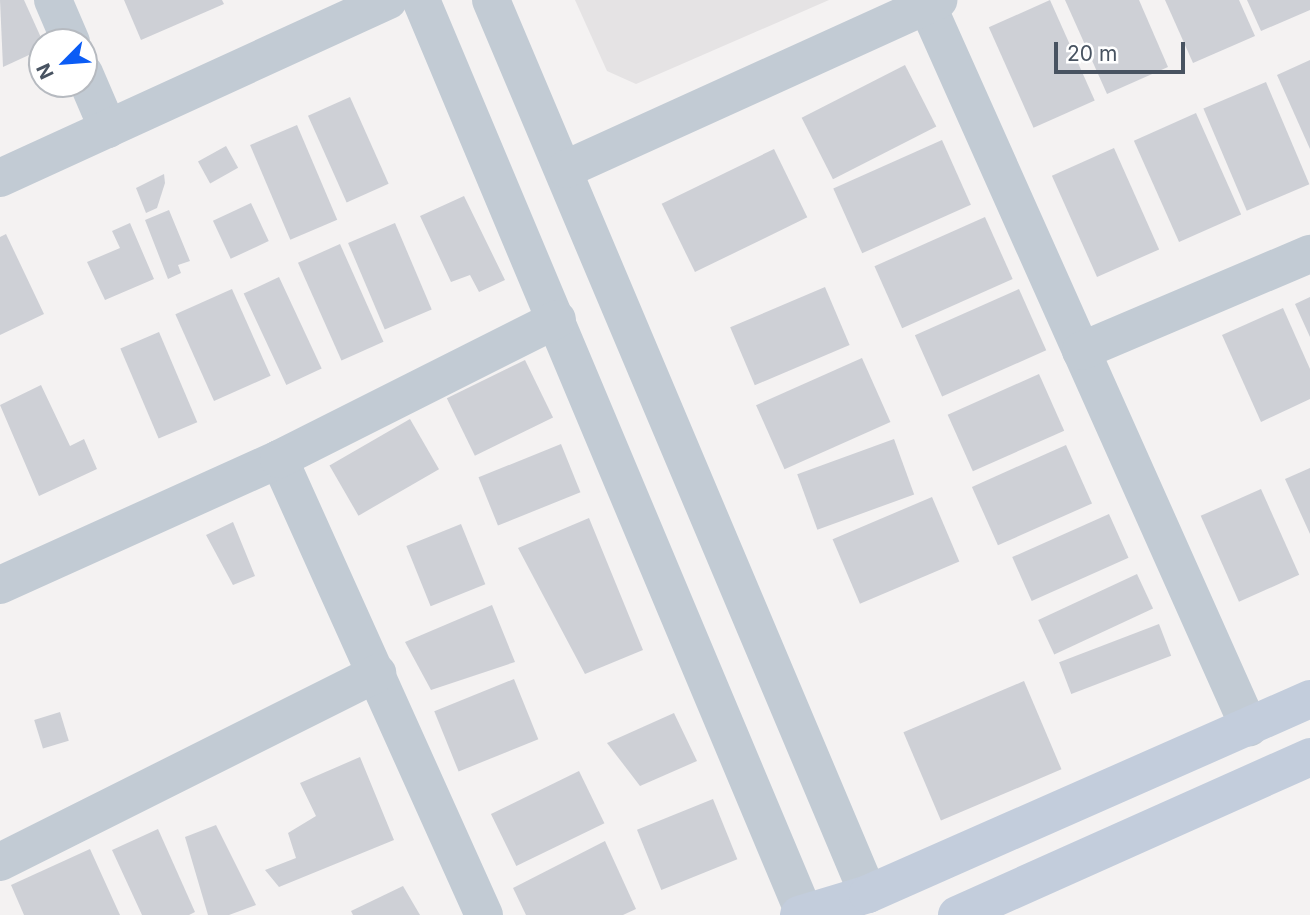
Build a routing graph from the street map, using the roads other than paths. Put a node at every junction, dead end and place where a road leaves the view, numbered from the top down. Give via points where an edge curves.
1 (53, 0) edge
2 (388, 0) edge
3 (421, 0) edge
4 (491, 0) edge
5 (933, 3) edge
6 (65, 28) edge
7 (95, 98) edge
8 (108, 129) junction
9 (566, 169) junction
10 (0, 178) edge
11 (1310, 254) edge
12 (557, 319) junction
13 (1081, 351) junction
14 (279, 459) junction
15 (0, 585) edge
16 (377, 673) junction
17 (1310, 699) edge
18 (1249, 726) junction
19 (1310, 757) edge
20 (0, 862) edge
21 (867, 894) junction
22 (802, 914) edge
23 (485, 915) edge
24 (957, 915) edge

1 - 6 street
2 - 8 street
3 - 12 street
4 - 9 street
5 - 9 street
5 - 13 street
7 - 8 street
8 - 10 street
9 - 21 street
11 - 13 street
12 - 14 street
12 - 22 street
13 - 18 street
14 - 15 street
14 - 16 street
16 - 20 street
16 - 23 street
17 - 18 main road
18 - 21 main road
19 - 24 main road
21 - 22 main road

